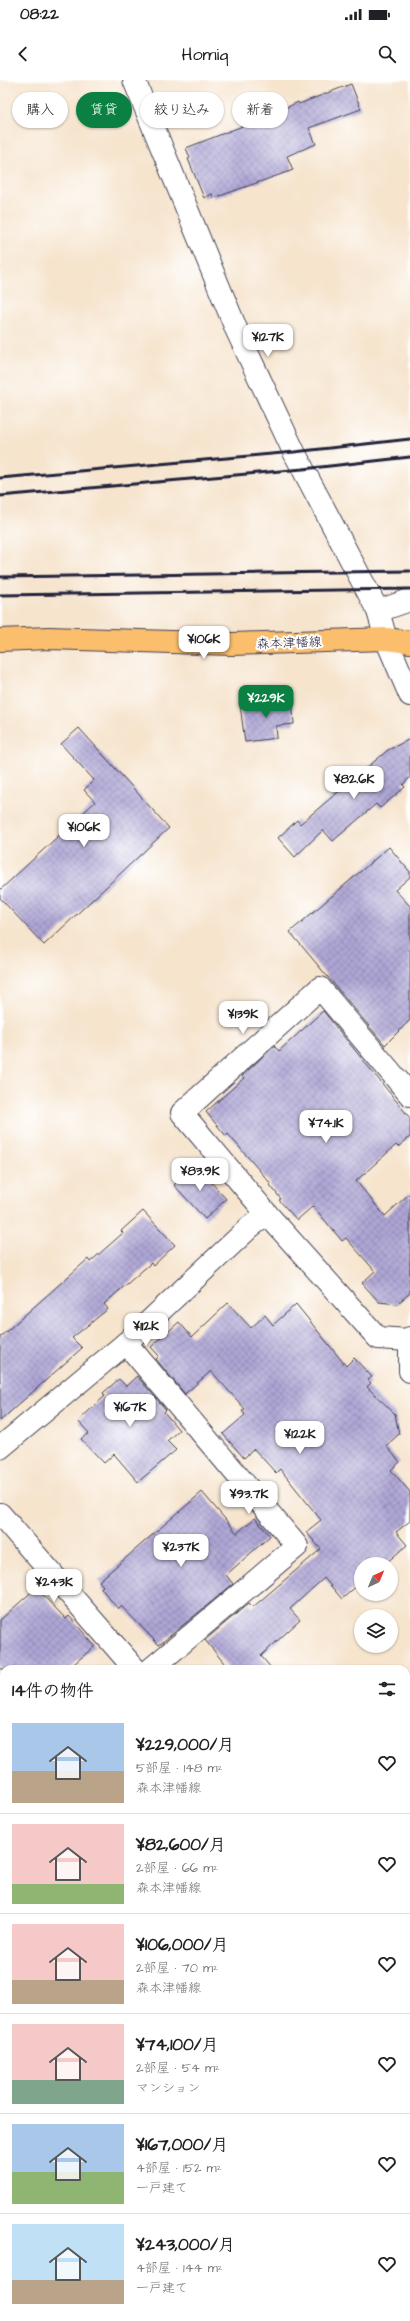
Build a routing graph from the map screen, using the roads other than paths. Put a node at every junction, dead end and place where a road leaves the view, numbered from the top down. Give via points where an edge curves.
1 (134, 80) edge
2 (410, 600) edge
3 (378, 611) junction
4 (386, 639) junction
5 (0, 640) edge
6 (410, 642) edge
7 (410, 695) edge
8 (410, 1095) edge
9 (267, 1214) junction
10 (409, 1339) edge
11 (126, 1343) junction
12 (410, 1371) edge
13 (0, 1448) edge
14 (0, 1514) edge
15 (131, 1665) edge
16 (156, 1665) edge

1 - 3 street via 237,331 294,452
2 - 3 street
3 - 4 street
4 - 5 main road, 森本津幡線 via 232,644 49,638
4 - 6 main road, 森本津幡線
4 - 7 street
8 - 9 street via 320,988 182,1113
9 - 10 street via 378,1338
9 - 11 street via 244,1232
10 - 12 street
11 - 13 street
11 - 16 street via 297,1546
14 - 15 street

